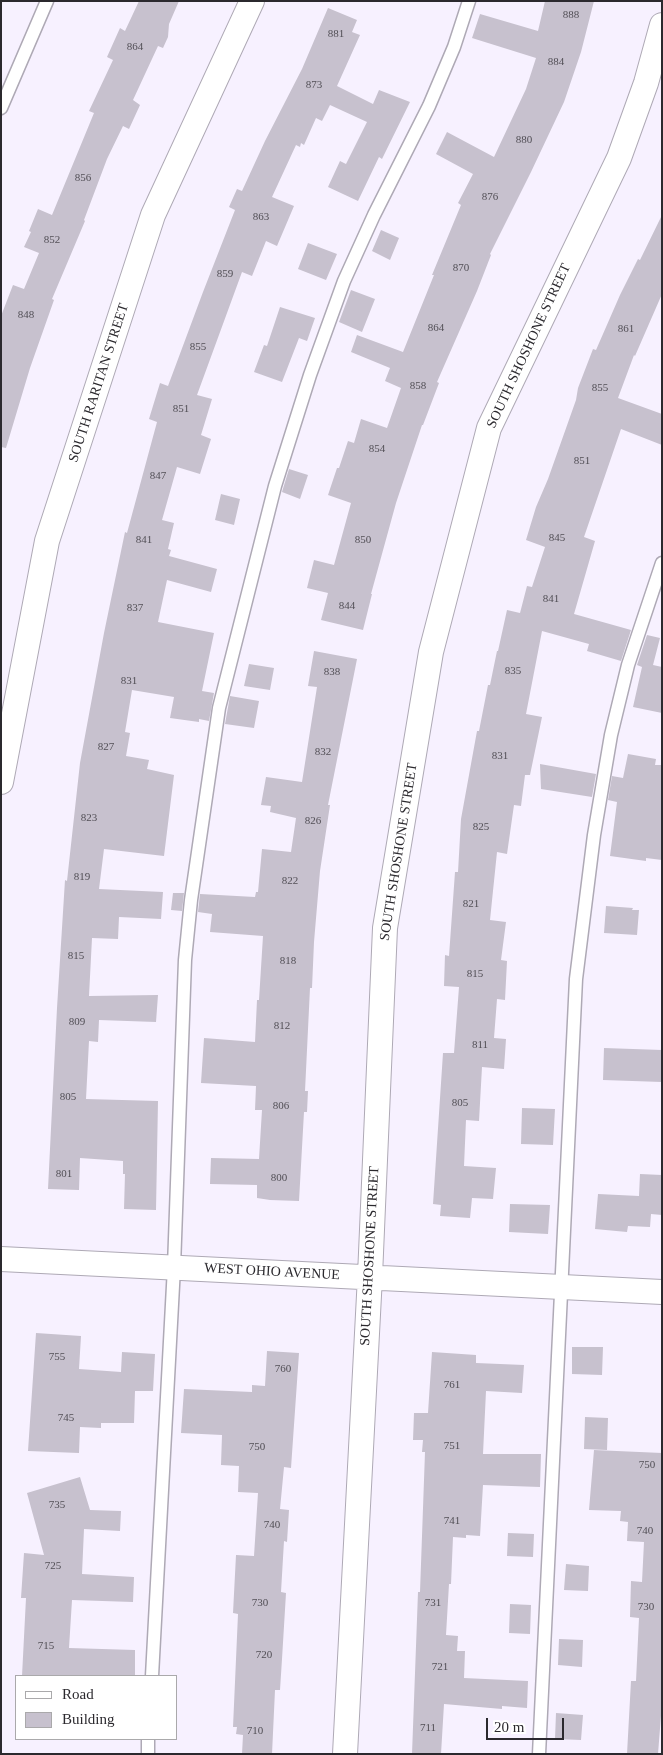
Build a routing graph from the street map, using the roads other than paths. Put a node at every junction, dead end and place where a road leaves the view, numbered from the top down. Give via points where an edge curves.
1 (47, 1) edge
2 (252, 1) edge
3 (469, 1) edge
4 (662, 25) edge
5 (1, 108) edge
6 (662, 563) edge
7 (1, 782) edge
8 (1, 1260) edge
9 (174, 1267) junction
10 (370, 1276) junction
11 (561, 1286) junction
12 (662, 1292) edge
13 (152, 1675) edge
14 (148, 1740) edge
15 (148, 1754) edge
16 (345, 1754) edge
17 (539, 1754) edge

1 - 5 lane
2 - 7 street, SOUTH RARITAN STREET via 153,214 50,532
3 - 9 lane via 429,106 344,281 313,367 275,486 219,708 185,960
4 - 10 street, SOUTH SHOSHONE STREET via 646,84 619,158 489,428 432,652 385,928
6 - 11 lane via 628,664 611,734 594,835 576,979
8 - 9 street, WEST OHIO AVENUE
9 - 10 street, WEST OHIO AVENUE
9 - 13 lane
10 - 11 street, WEST OHIO AVENUE
10 - 16 street, SOUTH SHOSHONE STREET
11 - 12 street, WEST OHIO AVENUE
11 - 17 lane
14 - 15 lane

